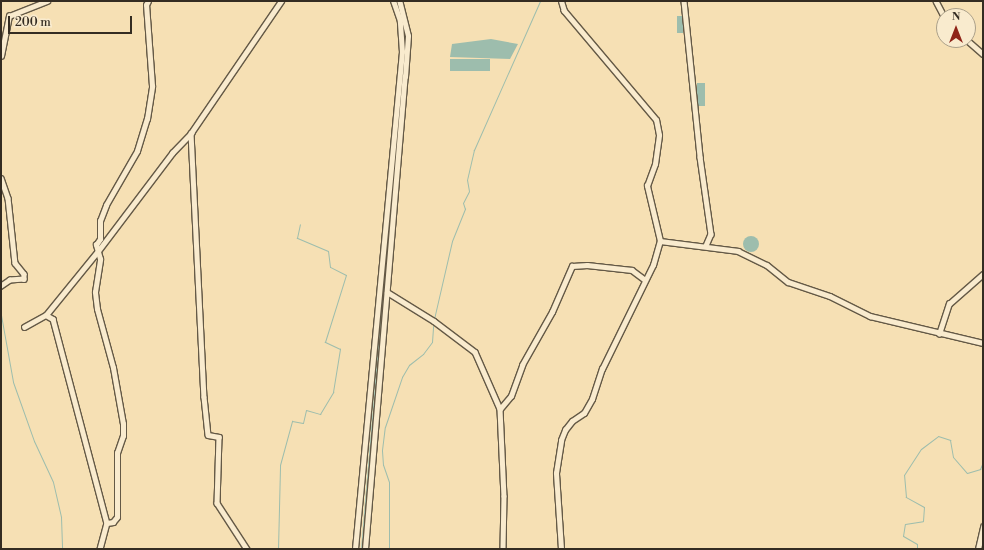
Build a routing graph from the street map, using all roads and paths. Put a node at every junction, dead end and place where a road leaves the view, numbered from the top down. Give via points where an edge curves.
1 (47, 1) edge
2 (148, 1) edge
3 (281, 1) edge
4 (393, 1) edge
5 (399, 1) edge
6 (561, 1) edge
7 (684, 1) edge
8 (1, 56) edge
9 (191, 133) junction
10 (1, 178) edge
11 (660, 241) junction
12 (706, 246) junction
13 (98, 251) junction
14 (983, 274) edge
15 (644, 279) junction
16 (1, 286) edge
17 (387, 292) junction
18 (46, 316) junction
19 (24, 327) dead end
20 (938, 334) junction
21 (983, 343) edge
22 (500, 409) junction
23 (107, 523) junction
24 (983, 527) edge
25 (100, 549) edge
26 (247, 549) edge
27 (355, 549) edge
28 (365, 549) edge
29 (503, 549) edge
30 (561, 549) edge
31 (978, 549) edge

1 - 8 street via 9,16
2 - 13 street via 146,5 152,63 151,100 141,141 100,221 100,239 96,245
3 - 9 street
4 - 27 street via 400,21 402,52
5 - 17 street via 408,36
6 - 11 street via 564,11 656,120 659,135 655,164 647,186
7 - 12 street via 700,157 711,234
9 - 13 street
9 - 26 street via 204,397 208,435 219,438 217,503
10 - 16 street via 8,198 15,263 22,269 24,278 10,280
11 - 12 street
11 - 15 street via 653,265
12 - 20 street via 743,254 767,265 788,282 830,296 870,316
13 - 18 street
13 - 23 street via 97,309 113,368 123,436 118,453 118,518
14 - 20 street via 950,304
15 - 22 street via 632,270 572,266 552,312 522,365 511,396
15 - 30 street via 602,368 588,406 584,413 572,420 561,440 556,473
17 - 22 street via 434,321 475,352
17 - 28 street
18 - 19 street
18 - 23 street via 53,319
20 - 21 street
22 - 29 street via 504,496
23 - 25 street
24 - 31 street

